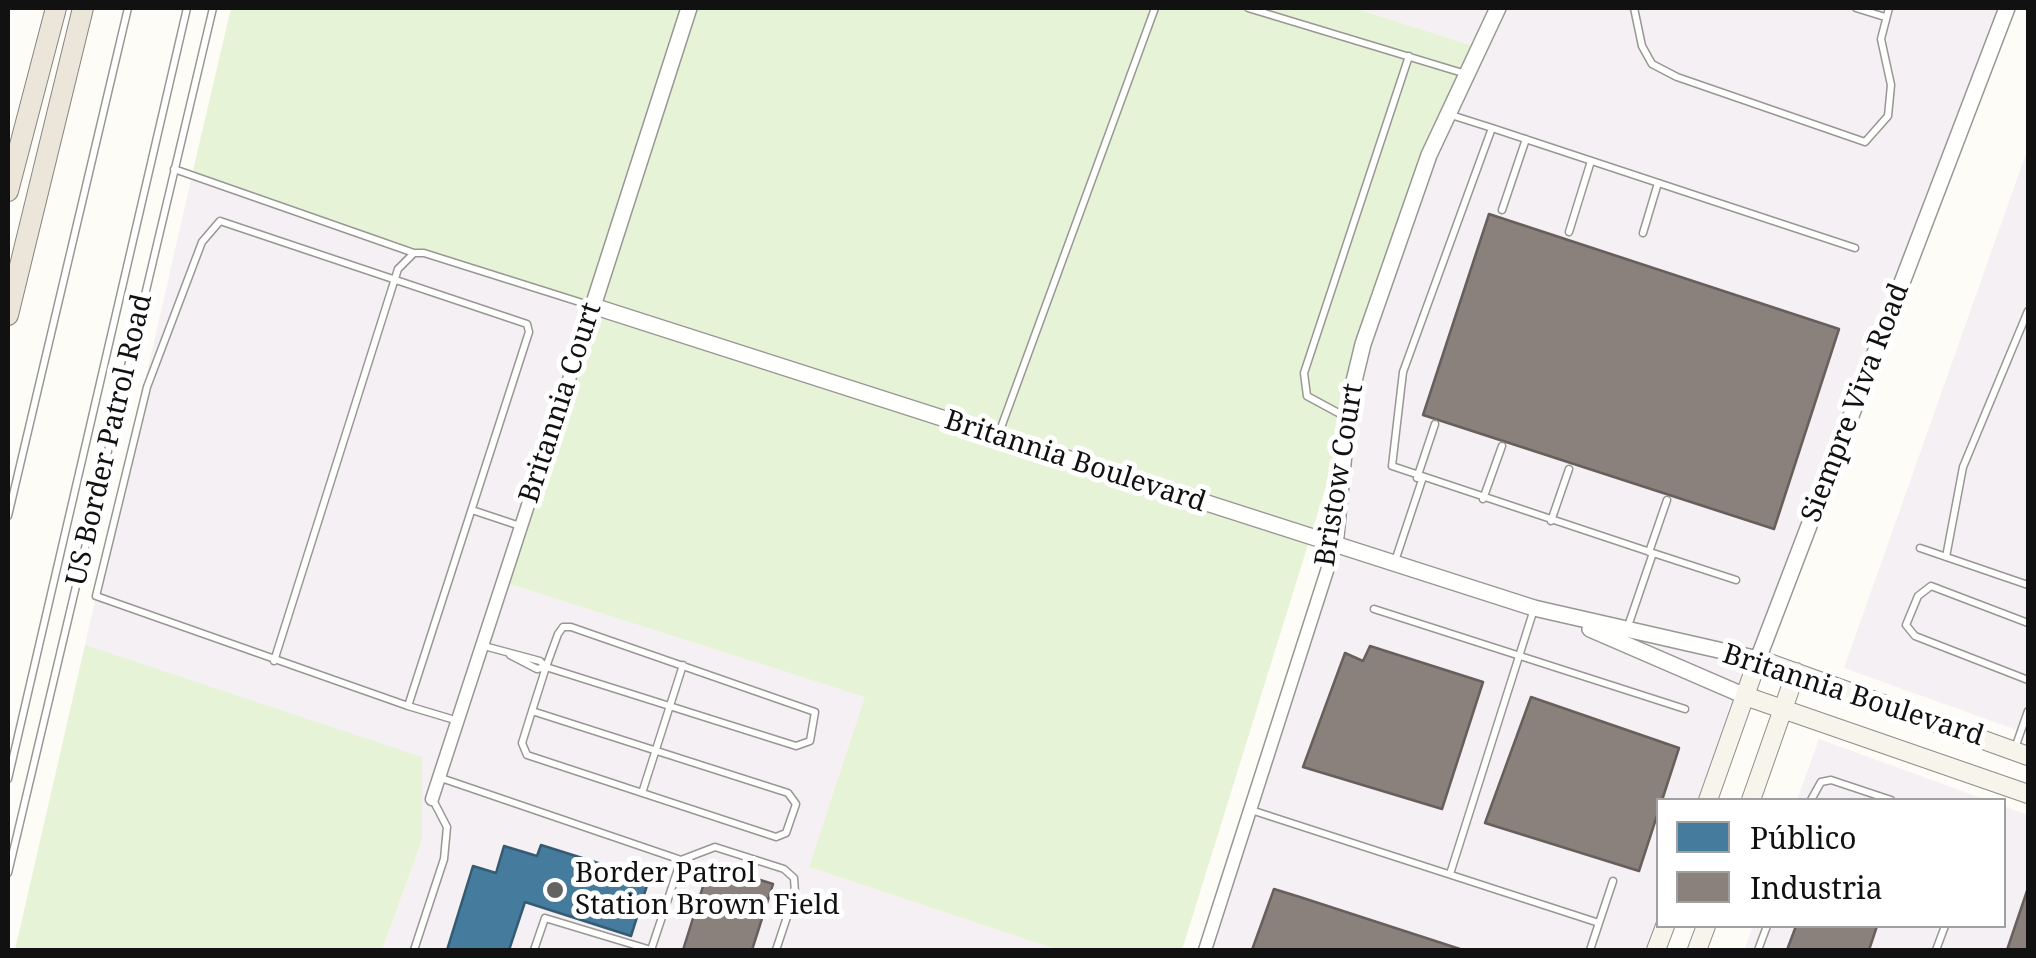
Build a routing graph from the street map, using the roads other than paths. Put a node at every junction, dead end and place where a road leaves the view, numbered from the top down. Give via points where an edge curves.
1 (56, 8) edge
2 (83, 8) edge
3 (128, 8) edge
4 (187, 8) edge
5 (212, 8) edge
6 (689, 8) edge
7 (1155, 8) edge
8 (1248, 8) edge
9 (1498, 8) edge
10 (1634, 8) edge
11 (1856, 8) edge
12 (1889, 8) edge
13 (2007, 8) edge
14 (1886, 17) junction
15 (1409, 56) junction
16 (1467, 74) junction
17 (1448, 114) junction
18 (1492, 128) junction
19 (1526, 140) junction
20 (1591, 161) junction
21 (174, 169) junction
22 (1658, 183) junction
23 (8, 192) edge
24 (1502, 210) dead end
25 (1569, 232) dead end
26 (1643, 233) dead end
27 (1856, 248) dead end
28 (414, 253) junction
29 (396, 278) junction
30 (592, 306) junction
31 (2028, 311) edge
32 (8, 315) edge
33 (1348, 418) junction
34 (1434, 424) dead end
35 (998, 437) junction
36 (1502, 446) dead end
37 (1569, 469) dead end
38 (1420, 479) junction
39 (1483, 500) junction
40 (1667, 500) dead end
41 (472, 510) junction
42 (8, 516) edge
43 (1551, 521) junction
44 (521, 526) junction
45 (1335, 546) junction
46 (1920, 548) dead end
47 (1651, 553) junction
48 (1946, 558) junction
49 (1394, 564) junction
50 (1736, 580) dead end
51 (2028, 586) edge
52 (1534, 608) junction
53 (1374, 609) dead end
54 (1559, 615) junction
55 (2028, 624) edge
56 (1626, 630) junction
57 (482, 645) junction
58 (1520, 656) junction
59 (1758, 659) junction
60 (274, 660) junction
61 (683, 665) junction
62 (546, 668) junction
63 (1796, 672) junction
64 (2028, 680) edge
65 (1745, 696) junction
66 (408, 706) junction
67 (670, 707) junction
68 (1685, 709) dead end
69 (1784, 709) junction
70 (532, 711) junction
71 (2028, 712) edge
72 (458, 721) junction
73 (656, 750) junction
74 (2021, 753) edge
75 (440, 778) junction
76 (8, 779) edge
77 (1993, 792) edge
78 (642, 793) junction
79 (2028, 794) edge
80 (1709, 798) edge
81 (1752, 798) edge
82 (1812, 798) edge
83 (1885, 798) edge
84 (432, 799) joint
85 (1250, 810) junction
86 (682, 860) junction
87 (8, 873) edge
88 (1450, 874) junction
89 (1613, 881) dead end
90 (1599, 923) junction
91 (414, 950) edge
92 (534, 950) edge
93 (776, 950) edge
94 (1205, 950) edge
95 (1590, 950) edge

1 - 23 highway
2 - 32 highway
3 - 42 lane
4 - 76 lane
5 - 21 lane, US Border Patrol Road
6 - 30 street, Britannia Court
7 - 35 lane
8 - 15 lane
9 - 16 street, Bristow Court
10 - 14 lane via 1652,64 1865,142 1888,116 1891,84 1881,38
11 - 14 lane
12 - 14 lane
13 - 59 street, Siempre Viva Road
15 - 16 lane
15 - 33 lane via 1304,374 1307,396
16 - 17 street, Bristow Court
17 - 18 lane
17 - 33 street, Bristow Court via 1363,344
18 - 19 lane
18 - 38 lane via 1404,372 1392,466
19 - 20 lane
19 - 24 lane
20 - 22 lane
20 - 25 lane
21 - 28 lane
21 - 87 lane, US Border Patrol Road
22 - 26 lane
22 - 27 lane
28 - 29 lane
28 - 30 lane
29 - 41 lane via 527,324
29 - 60 lane
29 - 60 lane via 220,220 202,242 147,387 96,596
30 - 35 street, Britannia Boulevard
30 - 44 street, Britannia Court
31 - 48 lane via 1963,467
33 - 45 street, Bristow Court
34 - 38 lane
35 - 45 street, Britannia Boulevard
36 - 39 lane
37 - 43 lane
38 - 39 lane
38 - 49 lane
39 - 43 lane
40 - 47 lane
41 - 44 lane
41 - 66 lane
43 - 47 lane
44 - 57 street, Britannia Court
45 - 49 street, Britannia Boulevard
45 - 85 street, Bristow Court
46 - 48 lane
47 - 50 lane
47 - 56 lane
48 - 51 lane
49 - 52 street, Britannia Boulevard
52 - 54 street, Britannia Boulevard
52 - 58 lane
53 - 58 lane
54 - 56 street, Britannia Boulevard
54 - 65 street, Britannia Boulevard
55 - 64 lane via 1930,586 1906,625 1915,636
56 - 59 street, Britannia Boulevard
57 - 62 lane
57 - 72 street, Britannia Court
58 - 68 lane
58 - 88 lane
59 - 63 main road, Britannia Boulevard
59 - 65 main road, Siempre Viva Road
60 - 66 lane
61 - 62 lane via 563,627
61 - 67 lane
61 - 67 lane via 808,707 816,718 810,741 796,746
62 - 67 lane
62 - 70 lane
63 - 69 main road
63 - 74 main road, Britannia Boulevard
65 - 69 main road, Britannia Boulevard
65 - 80 main road, Siempre Viva Road
66 - 72 lane
67 - 73 lane
69 - 77 main road, Britannia Boulevard
69 - 81 main road
70 - 73 lane
70 - 78 lane via 522,744 527,755
71 - 74 lane
72 - 75 street, Britannia Court
73 - 78 lane
73 - 78 lane via 788,792 796,804 782,838
75 - 84 street, Britannia Court
75 - 86 lane
77 - 79 main road, Britannia Boulevard
82 - 83 lane via 1830,780
84 - 91 lane via 448,827
85 - 88 lane
85 - 94 street, Bristow Court
86 - 92 lane via 651,950 545,918
86 - 93 lane via 715,847 794,878
88 - 90 lane
89 - 90 lane
90 - 95 lane

